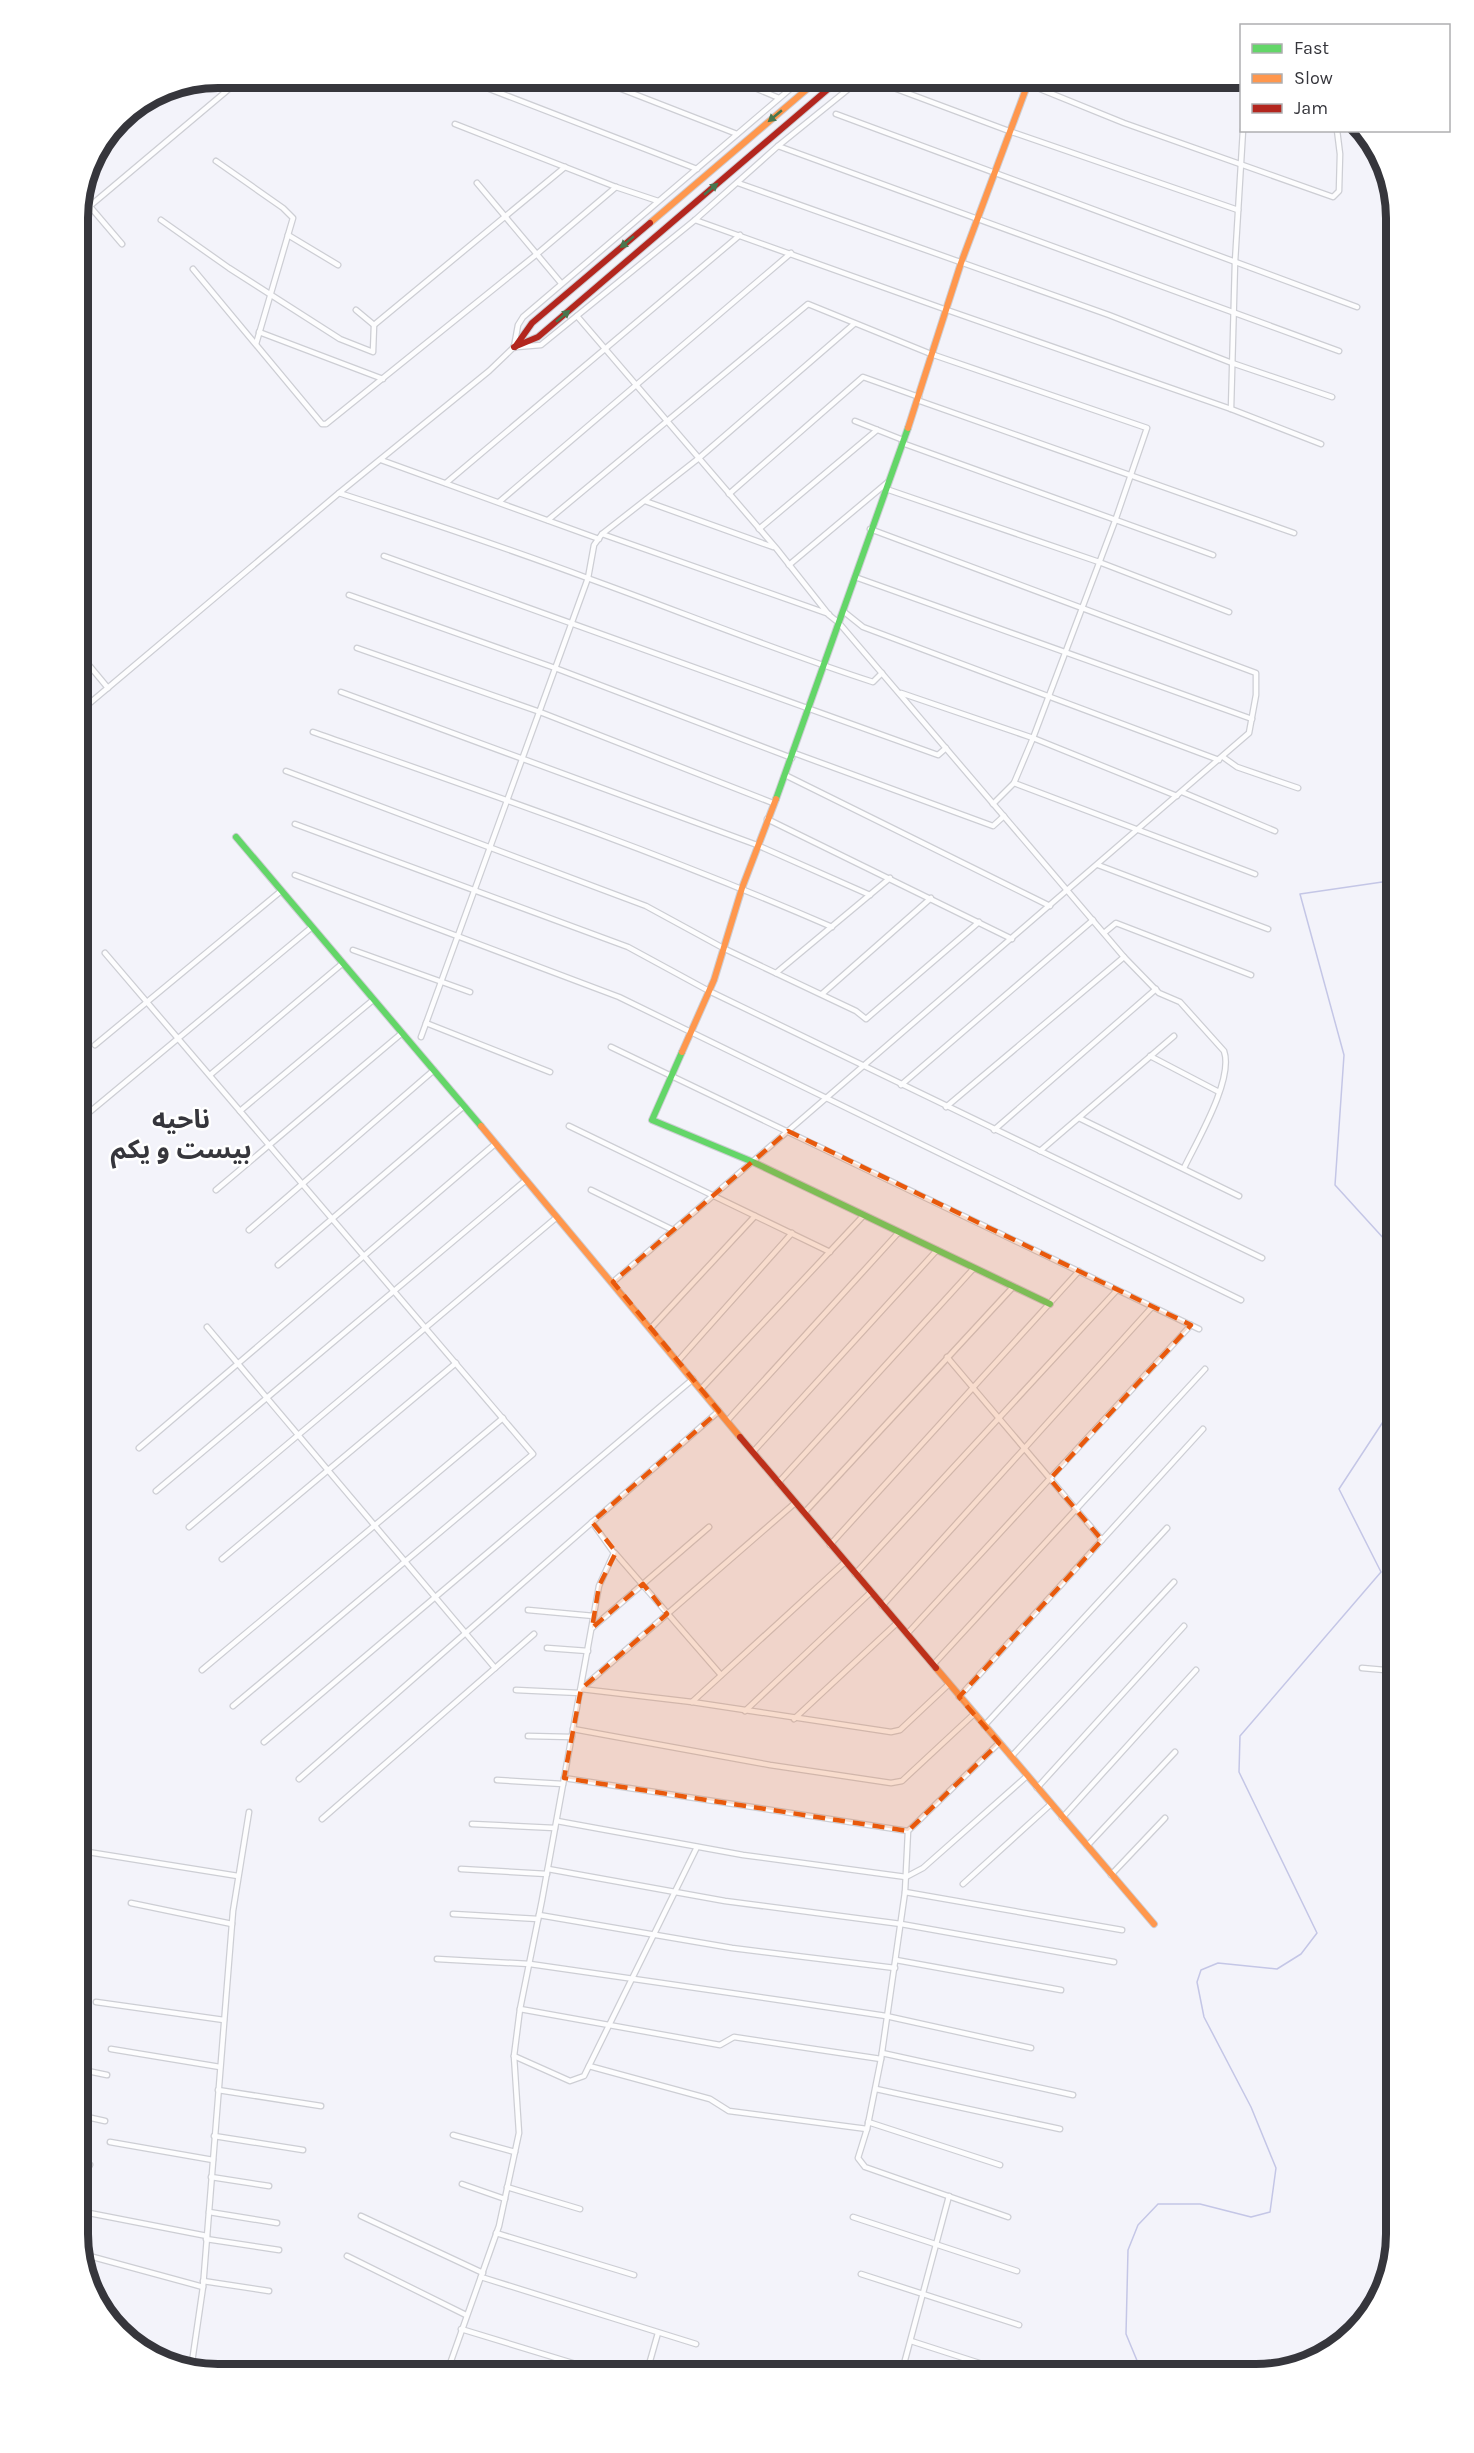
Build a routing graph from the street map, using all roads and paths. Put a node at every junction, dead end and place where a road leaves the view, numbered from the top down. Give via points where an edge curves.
1 (229, 89) edge
2 (490, 89) edge
3 (621, 89) edge
4 (790, 89) edge
5 (807, 89) edge
6 (828, 89) edge
7 (850, 89) edge
8 (894, 89) edge
9 (1026, 89) edge
10 (1047, 89) edge
11 (763, 90) edge
12 (779, 98) junction
13 (836, 114) dead end
14 (455, 124) dead end
15 (1009, 131) junction
16 (1243, 132) edge
17 (1337, 132) edge
18 (737, 134) junction
19 (778, 146) junction
20 (216, 161) dead end
21 (1240, 162) junction
22 (565, 167) junction
23 (697, 169) junction
24 (995, 174) junction
25 (477, 183) dead end
26 (738, 183) junction
27 (616, 187) junction
28 (658, 201) junction
29 (90, 206) joint
30 (1238, 210) junction
31 (506, 217) junction
32 (978, 219) junction
33 (161, 220) dead end
34 (695, 220) junction
35 (288, 235) junction
36 (740, 235) junction
37 (122, 244) dead end
38 (791, 253) junction
39 (537, 254) junction
40 (1235, 262) junction
41 (962, 263) junction
42 (338, 265) dead end
43 (193, 269) dead end
44 (561, 283) junction
45 (271, 294) junction
46 (1358, 307) dead end
47 (356, 310) dead end
48 (946, 310) junction
49 (1234, 313) junction
50 (577, 316) junction
51 (854, 324) junction
52 (374, 325) junction
53 (259, 332) junction
54 (256, 344) junction
55 (514, 347) junction
56 (605, 348) junction
57 (1339, 351) dead end
58 (931, 354) junction
59 (1232, 363) junction
60 (382, 379) junction
61 (636, 383) junction
62 (1332, 397) dead end
63 (918, 398) junction
64 (1231, 409) junction
65 (668, 421) junction
66 (855, 421) dead end
67 (877, 430) junction
68 (903, 442) junction
69 (1321, 444) dead end
70 (699, 458) junction
71 (381, 460) junction
72 (1131, 476) junction
73 (889, 482) junction
74 (446, 483) junction
75 (886, 489) junction
76 (339, 493) junction
77 (729, 494) junction
78 (645, 501) junction
79 (499, 502) junction
80 (548, 520) junction
81 (1115, 521) junction
82 (759, 529) junction
83 (870, 530) junction
84 (1294, 533) dead end
85 (600, 536) junction
86 (776, 548) junction
87 (1213, 555) dead end
88 (384, 556) dead end
89 (1099, 562) junction
90 (789, 565) junction
91 (855, 577) junction
92 (588, 578) junction
93 (349, 595) dead end
94 (1082, 607) junction
95 (843, 611) junction
96 (1229, 612) dead end
97 (829, 615) junction
98 (839, 623) junction
99 (571, 625) junction
100 (357, 648) dead end
101 (1064, 653) junction
102 (89, 665) edge
103 (824, 666) junction
104 (555, 668) junction
105 (882, 673) junction
106 (108, 688) junction
107 (341, 692) dead end
108 (899, 693) junction
109 (1048, 695) junction
110 (89, 704) edge
111 (809, 710) junction
112 (540, 711) junction
113 (1252, 719) junction
114 (313, 732) dead end
115 (1033, 738) junction
116 (946, 748) junction
117 (793, 756) junction
118 (523, 758) junction
119 (1221, 759) junction
120 (286, 771) dead end
121 (785, 775) junction
122 (1014, 783) junction
123 (1298, 788) dead end
124 (1182, 792) junction
125 (1177, 796) junction
126 (507, 800) junction
127 (773, 803) junction
128 (993, 804) junction
129 (1004, 816) junction
130 (767, 819) junction
131 (295, 824) dead end
132 (1138, 830) junction
133 (1275, 831) dead end
134 (236, 837) dead end
135 (757, 845) junction
136 (491, 846) junction
137 (1098, 865) junction
138 (1255, 874) dead end
139 (295, 875) dead end
140 (890, 878) junction
141 (742, 888) junction
142 (475, 890) junction
143 (281, 891) junction
144 (1068, 891) junction
145 (870, 895) junction
146 (931, 898) junction
147 (1050, 906) junction
148 (1093, 920) junction
149 (979, 921) junction
150 (312, 927) junction
151 (832, 927) junction
152 (1268, 929) dead end
153 (1104, 933) junction
154 (457, 937) junction
155 (1012, 939) junction
156 (725, 949) junction
157 (353, 950) dead end
158 (105, 953) dead end
159 (1124, 957) junction
160 (343, 963) junction
161 (776, 973) junction
162 (1251, 975) dead end
163 (441, 981) junction
164 (1156, 989) junction
165 (709, 991) junction
166 (470, 992) dead end
167 (822, 994) junction
168 (374, 1000) junction
169 (147, 1002) junction
170 (426, 1023) junction
171 (691, 1032) junction
172 (402, 1033) junction
173 (1174, 1036) dead end
174 (421, 1037) dead end
175 (178, 1038) junction
176 (95, 1045) dead end
177 (611, 1047) dead end
178 (1150, 1056) junction
179 (863, 1067) junction
180 (434, 1070) junction
181 (550, 1072) dead end
182 (210, 1075) junction
183 (672, 1076) junction
184 (901, 1085) junction
185 (1219, 1092) junction
186 (827, 1098) junction
187 (464, 1106) junction
188 (946, 1107) junction
189 (240, 1111) junction
190 (89, 1113) edge
191 (1079, 1118) junction
192 (569, 1126) dead end
193 (994, 1130) junction
194 (788, 1131) junction
195 (495, 1143) junction
196 (270, 1145) junction
197 (1040, 1151) junction
198 (753, 1162) junction
199 (1184, 1168) junction
200 (526, 1180) junction
201 (303, 1184) junction
202 (216, 1190) dead end
203 (591, 1190) dead end
204 (713, 1196) junction
205 (1239, 1196) dead end
206 (864, 1215) junction
207 (557, 1216) junction
208 (755, 1216) junction
209 (332, 1218) junction
210 (249, 1230) dead end
211 (674, 1230) junction
212 (899, 1232) junction
213 (792, 1233) junction
214 (937, 1250) junction
215 (830, 1252) junction
216 (364, 1256) junction
217 (1262, 1258) dead end
218 (278, 1265) dead end
219 (974, 1268) junction
220 (1079, 1271) junction
221 (613, 1282) junction
222 (1013, 1287) junction
223 (1117, 1290) junction
224 (394, 1291) junction
225 (1241, 1300) dead end
226 (1050, 1304) junction
227 (1152, 1306) junction
228 (1191, 1325) junction
229 (207, 1327) dead end
230 (426, 1328) junction
231 (651, 1328) junction
232 (1199, 1329) dead end
233 (947, 1357) junction
234 (678, 1361) junction
235 (456, 1363) junction
236 (238, 1364) junction
237 (1205, 1369) dead end
238 (693, 1379) junction
239 (974, 1388) junction
240 (701, 1389) junction
241 (267, 1398) junction
242 (719, 1411) junction
243 (503, 1418) junction
244 (999, 1418) junction
245 (728, 1421) junction
246 (1203, 1429) dead end
247 (298, 1435) junction
248 (139, 1448) dead end
249 (1025, 1448) junction
250 (753, 1452) junction
251 (328, 1471) junction
252 (1050, 1479) junction
253 (778, 1483) junction
254 (156, 1491) dead end
255 (795, 1503) junction
256 (1076, 1509) junction
257 (804, 1513) junction
258 (592, 1522) junction
259 (375, 1526) junction
260 (189, 1527) dead end
261 (709, 1527) dead end
262 (1167, 1528) dead end
263 (1102, 1540) junction
264 (830, 1545) junction
265 (614, 1553) junction
266 (222, 1559) dead end
267 (405, 1562) junction
268 (845, 1562) junction
269 (855, 1574) junction
270 (1174, 1582) dead end
271 (643, 1584) junction
272 (871, 1592) junction
273 (435, 1597) junction
274 (882, 1606) junction
275 (528, 1610) dead end
276 (668, 1614) junction
277 (594, 1616) junction
278 (897, 1623) junction
279 (1184, 1626) dead end
280 (592, 1628) junction
281 (466, 1633) junction
282 (534, 1634) dead end
283 (907, 1634) junction
284 (547, 1647) dead end
285 (588, 1651) junction
286 (933, 1665) junction
287 (495, 1668) junction
288 (1362, 1668) dead end
289 (202, 1670) dead end
290 (1196, 1670) dead end
291 (1386, 1670) edge
292 (722, 1675) junction
293 (949, 1684) junction
294 (516, 1690) dead end
295 (580, 1691) junction
296 (959, 1697) junction
297 (692, 1702) junction
298 (233, 1706) dead end
299 (745, 1711) junction
300 (974, 1714) junction
301 (794, 1719) junction
302 (984, 1726) junction
303 (573, 1729) junction
304 (528, 1736) dead end
305 (572, 1737) junction
306 (264, 1742) dead end
307 (999, 1743) junction
308 (1175, 1752) dead end
309 (1011, 1757) junction
310 (1027, 1776) junction
311 (299, 1779) dead end
312 (497, 1780) dead end
313 (564, 1781) junction
314 (1037, 1788) junction
315 (1051, 1804) junction
316 (249, 1812) dead end
317 (1062, 1818) junction
318 (1165, 1818) dead end
319 (322, 1819) dead end
320 (557, 1821) junction
321 (472, 1824) dead end
322 (555, 1828) junction
323 (908, 1831) junction
324 (1087, 1846) junction
325 (698, 1847) junction
326 (88, 1852) dead end
327 (460, 1869) dead end
328 (548, 1871) junction
329 (1111, 1875) junction
330 (238, 1876) junction
331 (906, 1877) junction
332 (963, 1884) dead end
333 (677, 1891) junction
334 (905, 1892) junction
335 (131, 1903) dead end
336 (453, 1914) dead end
337 (538, 1917) junction
338 (901, 1923) junction
339 (232, 1924) junction
340 (1154, 1924) dead end
341 (1122, 1930) dead end
342 (655, 1934) junction
343 (437, 1959) dead end
344 (896, 1960) junction
345 (1114, 1962) dead end
346 (530, 1964) junction
347 (895, 1968) junction
348 (631, 1980) junction
349 (1061, 1990) dead end
350 (96, 2002) dead end
351 (520, 2009) junction
352 (886, 2016) junction
353 (224, 2020) junction
354 (609, 2025) junction
355 (1031, 2048) dead end
356 (111, 2049) dead end
357 (514, 2056) junction
358 (881, 2056) junction
359 (589, 2066) junction
360 (220, 2067) junction
361 (88, 2071) edge
362 (107, 2075) dead end
363 (876, 2089) junction
364 (218, 2090) junction
365 (1073, 2095) dead end
366 (321, 2106) dead end
367 (88, 2117) edge
368 (105, 2121) dead end
369 (868, 2122) junction
370 (867, 2129) junction
371 (1059, 2129) dead end
372 (453, 2135) dead end
373 (214, 2136) junction
374 (110, 2142) dead end
375 (303, 2150) dead end
376 (515, 2152) junction
377 (213, 2160) junction
378 (1000, 2165) dead end
379 (211, 2177) junction
380 (462, 2184) dead end
381 (269, 2186) dead end
382 (507, 2187) junction
383 (949, 2196) junction
384 (505, 2199) junction
385 (580, 2209) dead end
386 (208, 2212) junction
387 (89, 2213) dead end
388 (361, 2217) dead end
389 (853, 2217) dead end
390 (1008, 2217) dead end
391 (277, 2223) dead end
392 (496, 2233) junction
393 (207, 2238) junction
394 (935, 2244) junction
395 (279, 2250) dead end
396 (91, 2256) edge
397 (347, 2256) dead end
398 (1017, 2271) dead end
399 (861, 2274) dead end
400 (482, 2275) junction
401 (634, 2275) dead end
402 (203, 2284) junction
403 (268, 2291) dead end
404 (923, 2293) junction
405 (466, 2315) junction
406 (1019, 2325) dead end
407 (461, 2330) junction
408 (658, 2333) junction
409 (911, 2341) junction
410 (696, 2344) dead end
411 (193, 2362) edge
412 (449, 2364) edge
413 (575, 2364) edge
414 (649, 2364) edge
415 (904, 2364) edge
416 (982, 2364) edge

1 - 29 street
2 - 23 street
3 - 18 street
4 - 12 street
5 -> 55 street via 531,323
55 -> 6 street via 538,337
7 - 19 street
8 - 15 street
9 - 15 street
10 - 21 street via 1124,123
11 - 12 street
12 - 18 street
13 - 24 street
14 - 22 street
15 - 24 street
15 - 30 street
16 - 21 street
17 - 21 street via 1339,191 1333,197
18 - 23 street
19 - 26 street
19 - 32 street
20 - 35 street via 290,213 293,218
21 - 30 street
22 - 27 street
22 - 31 street
23 - 28 street
24 - 32 street
24 - 40 street
25 - 31 street
26 - 34 street
26 - 41 street
27 - 28 street
27 - 39 street
28 - 44 street
29 - 37 street
30 - 40 street
31 - 39 street
31 - 52 street
32 - 41 street
32 - 49 street
33 - 45 street
34 - 36 street
34 - 50 street
35 - 42 street
35 - 45 street
36 - 38 street
36 - 56 street
38 - 48 street
38 - 61 street
39 - 44 street
39 - 60 street
40 - 46 street
40 - 49 street
41 - 48 street
41 - 59 street
43 - 54 street
44 - 55 street via 520,320
45 - 52 street via 340,339 371,353
45 - 53 street
47 - 52 street
48 - 58 street
48 - 64 street
49 - 57 street
49 - 59 street
50 - 55 street via 541,345
50 - 56 street
51 - 58 street
51 - 65 street via 808,304
51 - 70 street
53 - 54 street
53 - 60 street
54 - 60 street via 322,424
55 - 71 street
56 - 61 street
56 - 74 street
58 - 63 street
58 - 72 street via 1147,428
59 - 62 street
59 - 64 street
61 - 65 street
61 - 79 street
63 - 68 street
63 - 72 street
63 - 77 street via 863,376
64 - 69 street
65 - 70 street
65 - 80 street
66 - 67 street
67 - 68 street
67 - 82 street
68 - 73 street
68 - 81 street
70 - 77 street
70 - 78 street
71 - 74 street
71 - 76 street
72 - 81 street
72 - 84 street
73 - 75 street
73 - 90 street
74 - 79 street
75 - 83 street
75 - 89 street
76 - 92 street
76 - 106 street
77 - 82 street
78 - 85 street
78 - 86 street
79 - 80 street
80 - 85 street
81 - 87 street
81 - 89 street
82 - 86 street
83 - 91 street
83 - 94 street
85 - 92 street via 594,545
85 - 97 street
86 - 90 street
88 - 99 street
89 - 94 street
89 - 96 street
90 - 97 street
91 - 95 street
91 - 101 street
92 - 99 street
92 - 103 street
93 - 104 street
94 - 101 street
94 - 113 street via 1256,673
95 - 98 street
95 - 109 street via 863,627
97 - 98 street
98 - 103 street
98 - 105 street
99 - 104 street
99 - 111 street
100 - 112 street
101 - 109 street
101 - 113 street
102 - 106 street
103 - 105 street via 873,682
103 - 111 street
104 - 112 street
104 - 117 street
105 - 108 street
106 - 110 street
107 - 118 street
108 - 115 street
108 - 116 street
109 - 115 street
109 - 119 street
111 - 116 street via 938,755
111 - 117 street
112 - 118 street
112 - 127 street
113 - 119 street via 1249,733
114 - 126 street
115 - 122 street
115 - 125 street
116 - 128 street
117 - 121 street
117 - 129 street via 993,826
118 - 126 street
118 - 135 street
119 - 123 street
119 - 124 street
120 - 136 street
121 - 127 street
121 - 147 street
122 - 128 street
122 - 132 street
124 - 125 street
124 - 133 street
125 - 132 street
126 - 136 street
126 - 141 street
127 - 130 street
128 - 129 street
129 - 144 street
130 - 135 street
130 - 140 street
131 - 142 street
132 - 137 street
132 - 138 street
134 - 143 street
135 - 141 street
135 - 145 street
136 - 142 street
136 - 156 street via 646,906
137 - 144 street
137 - 152 street
139 - 154 street
140 - 145 street
140 - 146 street
141 - 151 street
141 - 156 street
142 - 154 street
142 - 165 street via 628,947
143 - 150 street
143 - 169 street
144 - 147 street
144 - 148 street
145 - 151 street
146 - 149 street
146 - 167 street
147 - 155 street
148 - 153 street
148 - 184 street
149 - 155 street
149 - 167 street via 866,1019
150 - 160 street
150 - 175 street
151 - 161 street
153 - 159 street
153 - 162 street via 1116,924
154 - 163 street
154 - 171 street via 619,997
155 - 179 street
156 - 161 street
156 - 165 street
157 - 163 street
158 - 169 street
159 - 164 street
159 - 188 street
160 - 168 street
160 - 182 street
161 - 167 street
163 - 166 street
163 - 170 street
164 - 185 street via 1180,1002 1224,1051
164 - 193 street
165 - 171 street
165 - 179 street
168 - 172 street
168 - 189 street
169 - 175 street
169 - 176 street
170 - 174 street
170 - 181 street
171 - 183 street
171 - 186 street
172 - 180 street
172 - 196 street
173 - 178 street
175 - 182 street
175 - 190 street
177 - 183 street
178 - 185 street
178 - 191 street
179 - 184 street
179 - 186 street
180 - 187 street
180 - 201 street
182 - 189 street
183 - 194 street
183 - 198 street via 652,1120
184 - 188 street
185 - 199 street
186 - 194 street
186 - 225 street
187 - 195 street
187 - 209 street
188 - 193 street
189 - 196 street
191 - 197 street
191 - 199 street
192 - 204 street
193 - 197 street
194 - 198 street
194 - 220 street
195 - 200 street
195 - 216 street
196 - 201 street
196 - 202 street
197 - 217 street
198 - 204 street
198 - 206 street
199 - 205 street
200 - 207 street
200 - 224 street
201 - 209 street
201 - 210 street
203 - 211 street
204 - 208 street
204 - 211 street
206 - 212 street
206 - 215 street
207 - 221 street
207 - 230 street
208 - 213 street
208 - 231 street
209 - 216 street
209 - 218 street
211 - 221 street
212 - 214 street
212 - 245 street
213 - 215 street
213 - 234 street
214 - 219 street
214 - 250 street
215 - 240 street
216 - 224 street
216 - 236 street
219 - 222 street
219 - 253 street
220 - 223 street
220 - 226 street
221 - 231 street
222 - 226 street
222 - 233 street
223 - 227 street
223 - 244 street
224 - 230 street
224 - 241 street
226 - 239 street
227 - 228 street
227 - 249 street
228 - 232 street
228 - 252 street
229 - 236 street
230 - 235 street
230 - 247 street
231 - 234 street
233 - 239 street
233 - 257 street
234 - 238 street
235 - 243 street
235 - 251 street
236 - 241 street
236 - 248 street
237 - 256 street
238 - 240 street
238 - 273 street
239 - 244 street
239 - 264 street
240 - 242 street
241 - 247 street
241 - 254 street
242 - 245 street
242 - 258 street
243 - 259 street
243 - 267 street via 532,1452 531,1456
244 - 249 street
244 - 269 street
245 - 250 street
246 - 263 street
247 - 251 street
247 - 260 street
249 - 252 street
249 - 274 street
250 - 253 street
251 - 259 street
251 - 266 street
252 - 256 street
252 - 283 street
253 - 255 street
255 - 257 street
255 - 276 street
256 - 263 street
256 - 286 street
257 - 264 street
258 - 265 street
258 - 281 street
259 - 267 street
259 - 289 street
261 - 271 street
262 - 302 street
263 - 296 street
264 - 268 street
265 - 271 street
265 - 277 street via 598,1586
267 - 273 street
267 - 298 street
268 - 269 street
268 - 292 street
269 - 272 street
270 - 309 street
271 - 276 street
271 - 280 street
272 - 274 street
272 - 299 street
273 - 281 street
273 - 306 street
274 - 278 street
275 - 277 street
276 - 292 street
276 - 295 street
277 - 280 street
278 - 283 street
278 - 301 street
279 - 314 street
280 - 285 street
281 - 287 street
281 - 311 street
282 - 287 street
283 - 286 street
284 - 285 street
285 - 295 street
286 - 293 street
287 - 319 street
288 - 291 street
290 - 317 street
292 - 297 street
293 - 296 street
293 - 301 street via 900,1730
294 - 295 street
295 - 297 street
295 - 303 street
296 - 300 street
297 - 299 street
299 - 301 street
300 - 302 street
300 - 303 street via 902,1781 891,1783
302 - 307 street
303 - 305 street
304 - 305 street
305 - 313 street
307 - 309 street
307 - 323 street
308 - 324 street
309 - 310 street
310 - 314 street
310 - 331 street via 923,1868
312 - 313 street
313 - 320 street
313 - 323 street
314 - 315 street
315 - 317 street
315 - 332 street
316 - 330 street
317 - 324 street
318 - 329 street
320 - 322 street
320 - 325 street
321 - 322 street
322 - 328 street
323 - 331 street
324 - 329 street
325 - 331 street
325 - 333 street
326 - 330 street
327 - 328 street
328 - 333 street
328 - 337 street
329 - 340 street
330 - 339 street
331 - 334 street
333 - 338 street via 725,1901
333 - 342 street
334 - 338 street
334 - 341 street
335 - 339 street
336 - 337 street
337 - 342 street
337 - 346 street
338 - 344 street
338 - 345 street
339 - 353 street
342 - 347 street via 732,1948
342 - 348 street
343 - 346 street
344 - 347 street
344 - 349 street
346 - 348 street
346 - 351 street
347 - 352 street
348 - 352 street
348 - 354 street
350 - 353 street
351 - 354 street
351 - 357 street
352 - 355 street
352 - 358 street
353 - 360 street
354 - 358 street via 720,2045 734,2037
354 - 359 street
356 - 360 street
357 - 359 street via 570,2081 584,2076
357 - 376 street via 519,2133
358 - 363 street
358 - 365 street
359 - 370 street via 699,2095 729,2111
360 - 364 street
361 - 362 street
363 - 369 street
363 - 371 street
364 - 366 street
364 - 373 street
367 - 368 street
369 - 370 street
369 - 378 street
370 - 383 street via 858,2158 865,2167
372 - 376 street
373 - 375 street
373 - 377 street
374 - 377 street
376 - 382 street
377 - 379 street
379 - 381 street
379 - 386 street
380 - 384 street
382 - 384 street
382 - 385 street
383 - 390 street
383 - 394 street
384 - 392 street
386 - 391 street
386 - 393 street
387 - 393 street
388 - 400 street
389 - 394 street
392 - 400 street
392 - 401 street
393 - 395 street
393 - 402 street
394 - 398 street
394 - 404 street
396 - 402 street
397 - 405 street
399 - 404 street
400 - 405 street
400 - 408 street
402 - 403 street
402 - 411 street
404 - 406 street
404 - 409 street
405 - 407 street
407 - 412 street
407 - 413 street
408 - 410 street
408 - 414 street
409 - 415 street
409 - 416 street

